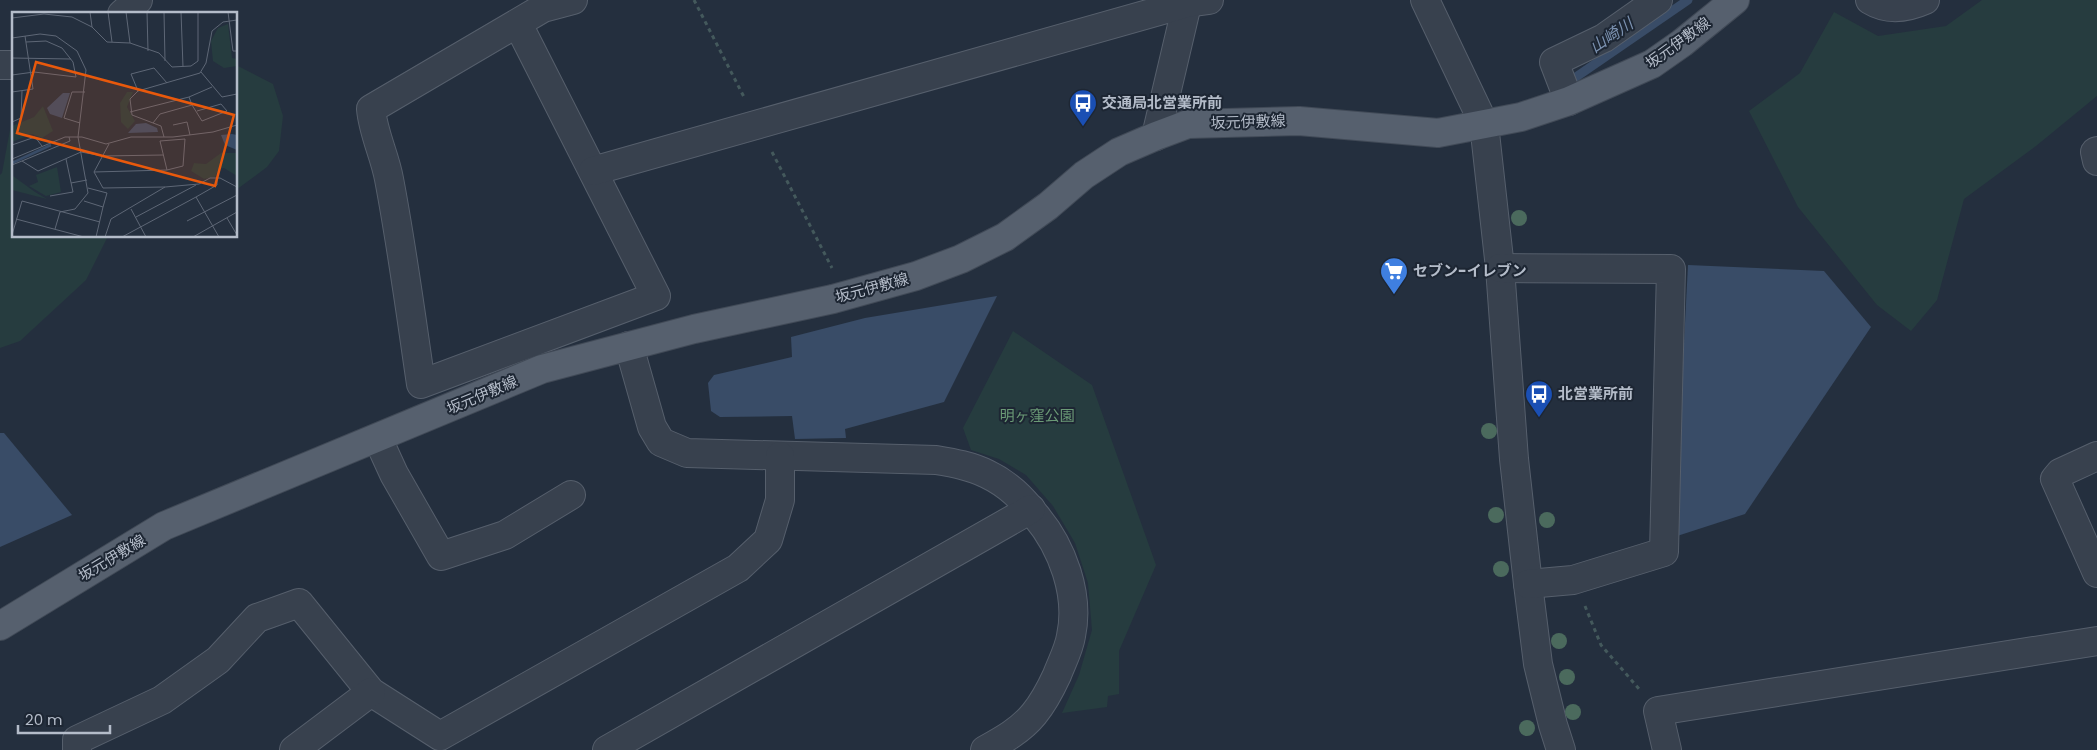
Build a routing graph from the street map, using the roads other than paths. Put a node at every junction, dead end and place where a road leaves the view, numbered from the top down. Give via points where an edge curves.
1 (138, 0) edge
2 (573, 0) edge
3 (1425, 0) edge
4 (1658, 0) edge
5 (1735, 0) edge
6 (1870, 0) edge
7 (1925, 0) edge
8 (1194, 1) edge
9 (124, 12) edge
10 (518, 24) junction
11 (1569, 101) junction
12 (1484, 124) junction
13 (1156, 136) junction
14 (2097, 151) edge
15 (2097, 161) edge
16 (593, 171) junction
17 (1500, 268) junction
18 (535, 340) junction
19 (629, 346) junction
20 (542, 370) junction
21 (378, 439) junction
22 (780, 456) junction
23 (2097, 456) edge
24 (571, 495) dead end
25 (1031, 509) junction
26 (2097, 573) edge
27 (1528, 584) junction
28 (0, 626) edge
29 (2097, 641) edge
30 (371, 692) junction
31 (1019, 742) edge
32 (445, 743) edge
33 (77, 750) edge
34 (294, 750) edge
35 (606, 750) edge
36 (985, 750) edge
37 (1562, 750) edge
38 (1667, 750) edge

1 - 9 street
2 - 10 street via 544,8
3 - 12 street
4 - 11 street via 1604,38 1554,62
5 - 11 main road, 坂元伊敷線 via 1652,64
6 - 7 street via 1894,8 1912,6
8 - 13 street
8 - 16 street
10 - 16 street
10 - 18 street via 370,109 388,173 421,384
11 - 12 main road, 坂元伊敷線 via 1521,117
12 - 13 main road, 坂元伊敷線 via 1438,133 1299,121 1235,122 1188,124
12 - 17 street
13 - 19 main road, 坂元伊敷線 via 1119,152 1004,236 961,259 916,276 833,299
14 - 15 street
16 - 18 street via 656,296
17 - 27 street via 1514,459
17 - 27 street via 1670,268 1664,552 1574,580
18 - 20 street
19 - 20 main road, 坂元伊敷線
19 - 22 street via 652,427 660,442 687,453
20 - 21 main road, 坂元伊敷線
21 - 24 street via 394,474 441,556 505,535
21 - 28 main road, 坂元伊敷線 via 164,526
22 - 25 street via 936,460 963,464 1003,483
22 - 32 street via 780,500 768,540 738,568
23 - 26 street via 2060,473 2055,479
25 - 31 street via 1060,552 1069,579 1072,635 1050,690
25 - 35 street
27 - 37 street via 1538,664 1552,725
29 - 38 street via 1658,711
30 - 32 street
30 - 33 street via 299,603 257,618 218,660 162,700 77,740
30 - 34 street
31 - 36 street

